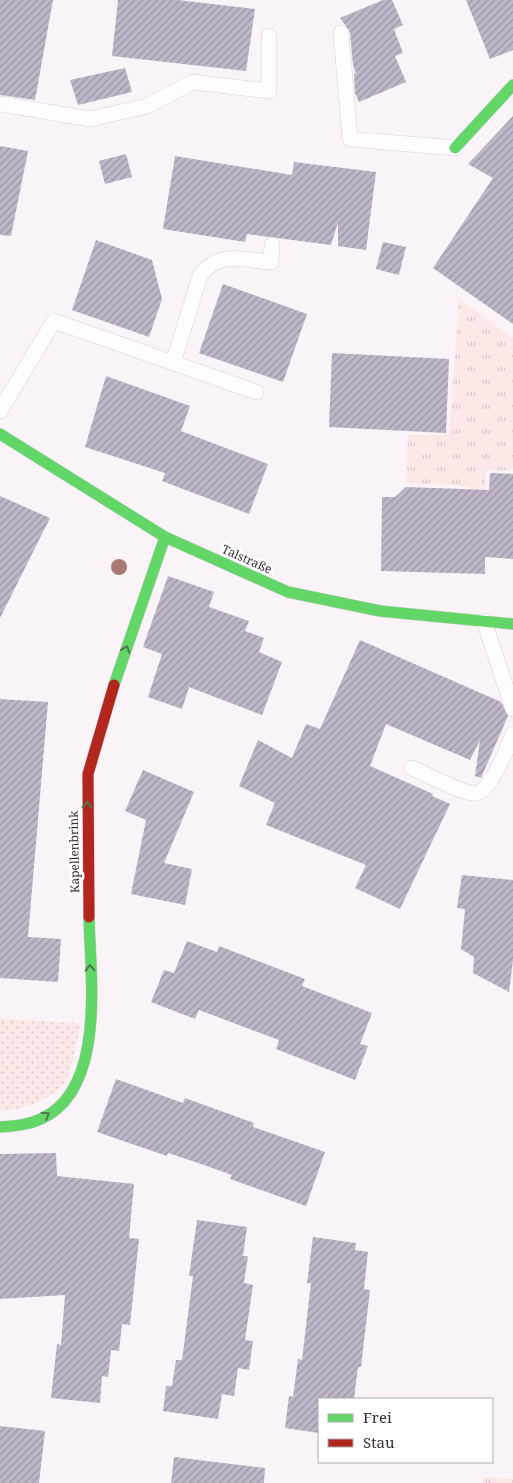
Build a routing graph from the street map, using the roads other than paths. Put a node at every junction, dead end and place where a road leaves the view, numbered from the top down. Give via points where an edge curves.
1 (341, 33) dead end
2 (270, 36) dead end
3 (513, 85) edge
4 (0, 104) edge
5 (455, 148) joint
6 (272, 245) dead end
7 (173, 363) junction
8 (256, 392) dead end
9 (0, 411) edge
10 (0, 434) edge
11 (165, 537) junction
12 (484, 621) junction
13 (513, 624) edge
14 (513, 709) edge
15 (513, 734) edge
16 (412, 768) dead end
17 (0, 1128) edge

1 - 5 lane via 350,139
2 - 4 lane via 269,91 193,82 147,106 90,119
3 - 5 street
6 - 7 lane via 271,262 226,258 207,266 200,276
7 - 8 lane
7 - 9 lane via 54,321
10 - 11 street, Talstraße
11 - 12 street, Talstraße via 288,592 380,611
17 -> 11 street, Kapellenbrink via 24,1125 43,1118 65,1101 79,1078 88,1051 91,1001 88,774 105,711
12 - 13 street, Talstraße
12 - 14 lane
15 - 16 lane via 490,780 479,793 468,792

